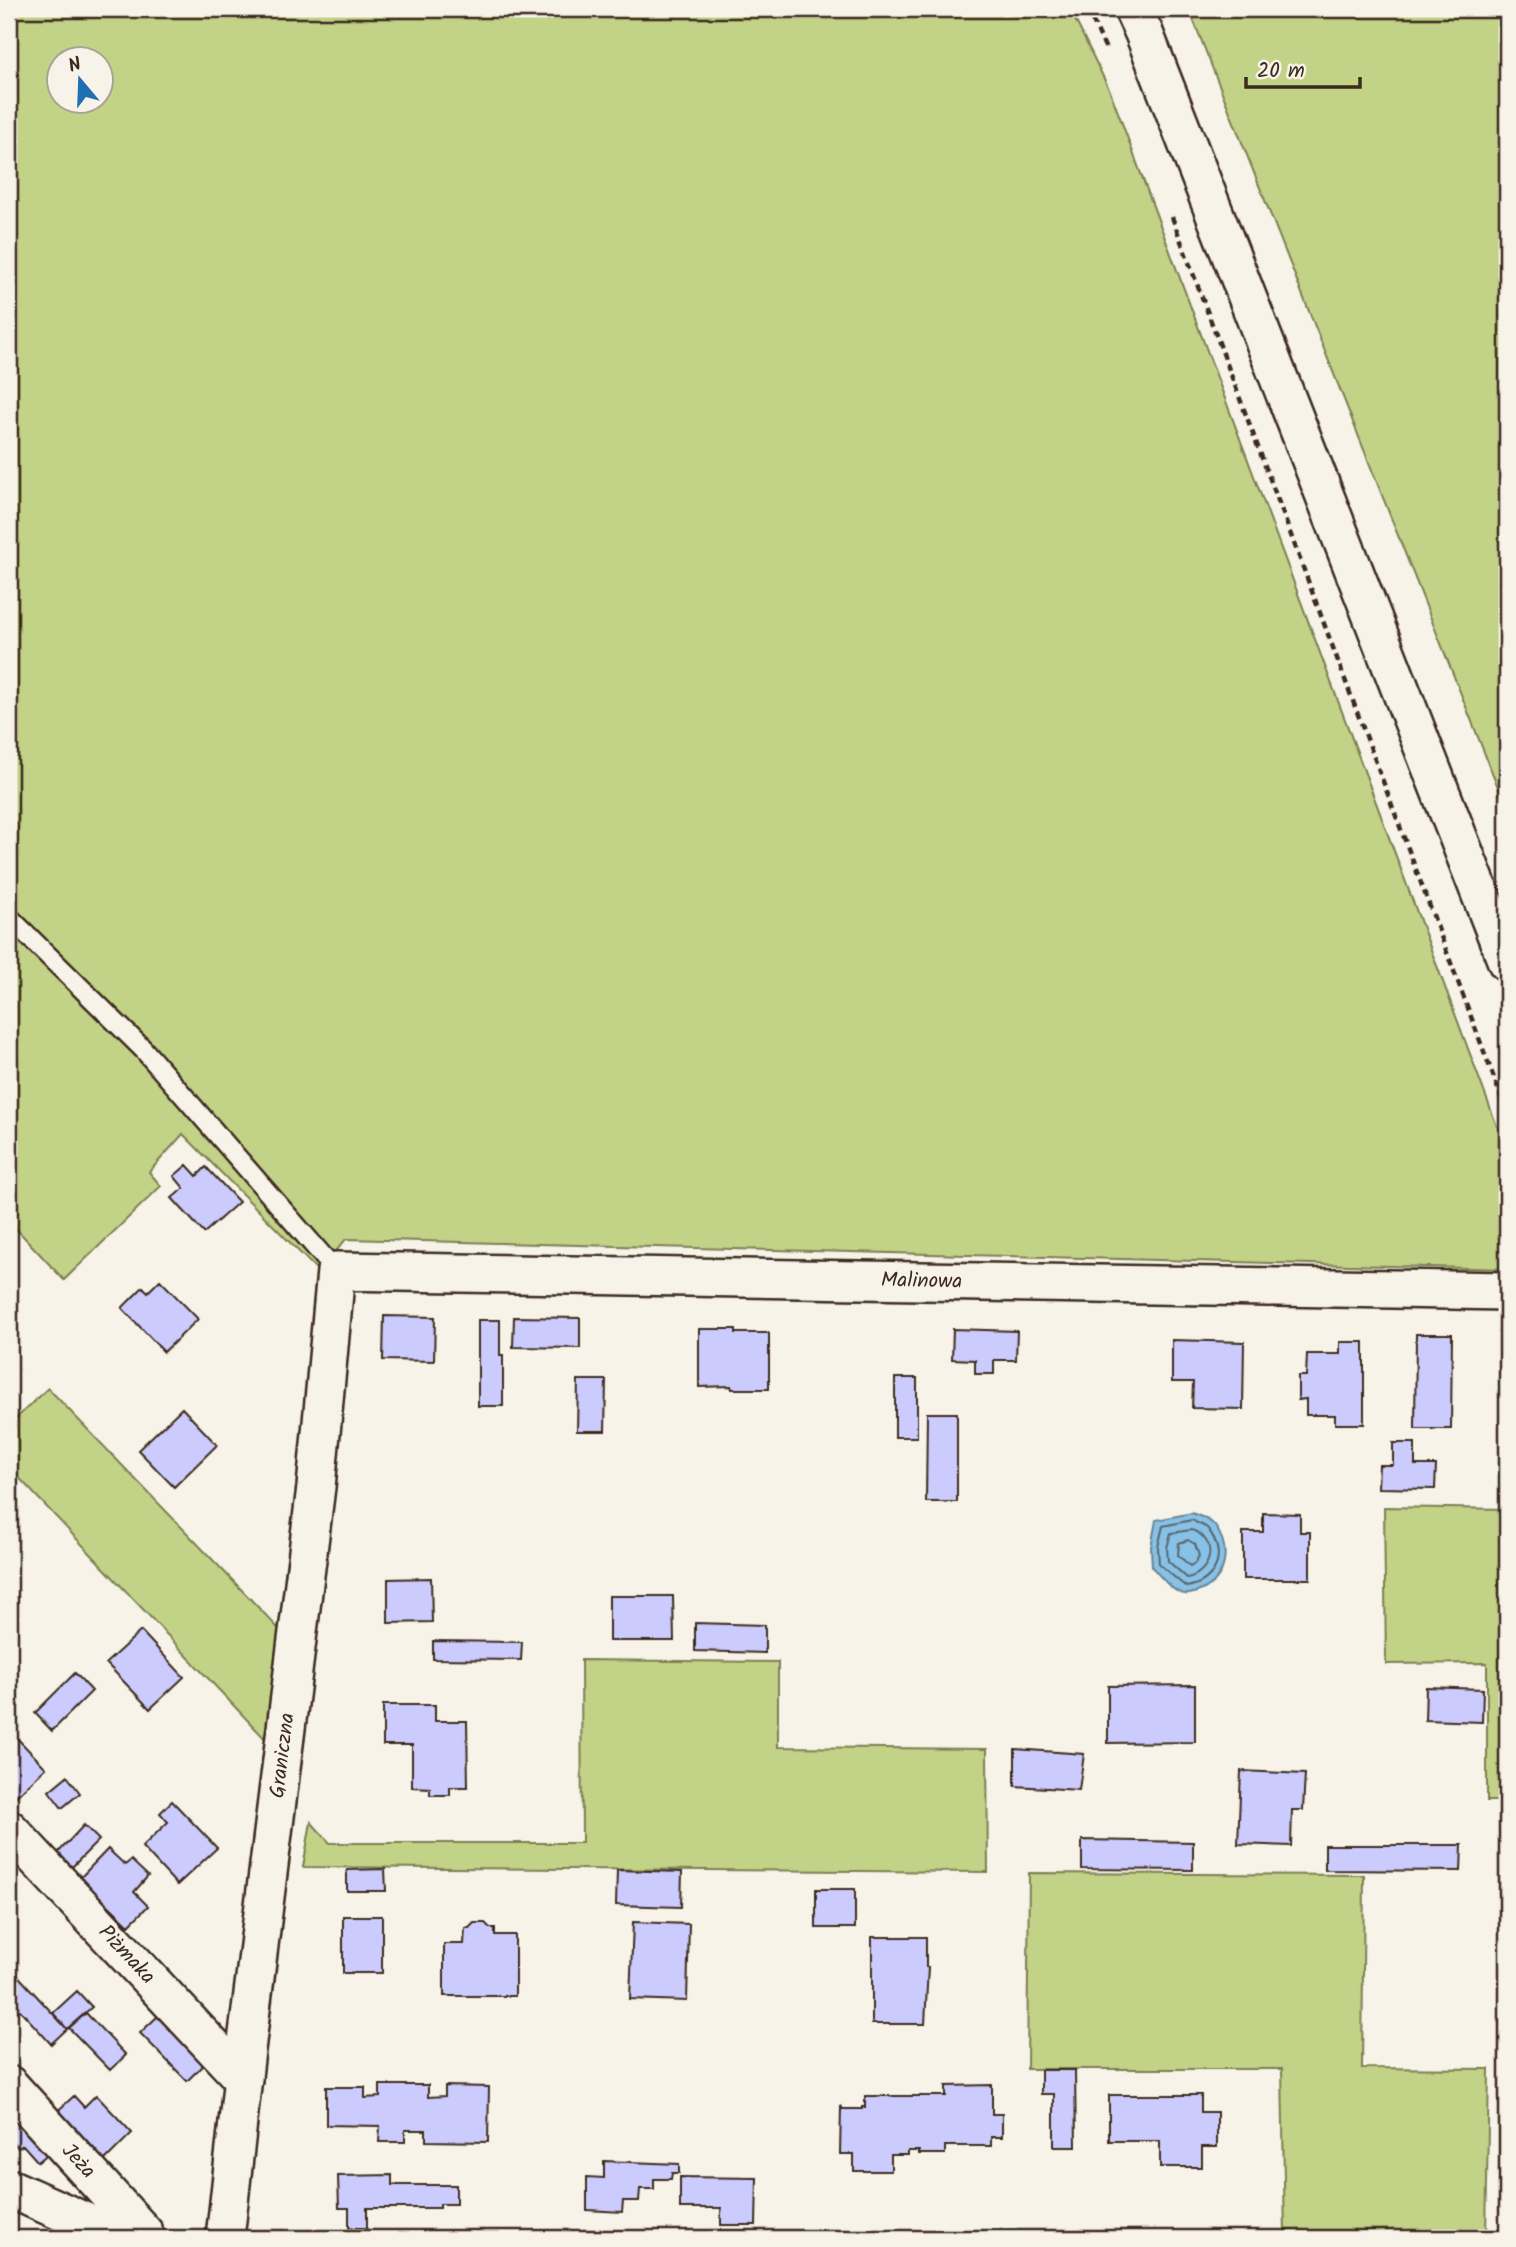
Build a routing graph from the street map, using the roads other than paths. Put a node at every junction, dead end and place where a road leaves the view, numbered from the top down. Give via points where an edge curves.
1 (1132, 9) edge
2 (9, 917) edge
3 (1507, 962) edge
4 (336, 1270) junction
5 (1507, 1291) edge
6 (9, 1829) edge
7 (243, 2080) junction
8 (9, 2085) edge
9 (9, 2188) edge
10 (121, 2238) edge
11 (146, 2238) edge
12 (225, 2238) edge

1 - 3 street
2 - 4 lane via 143,1049
4 - 5 street, Malinowa
4 - 7 street, Graniczna via 316,1487
6 - 7 street, Piżmaka
7 - 12 street, Graniczna
8 - 11 street, Jeża
9 - 10 street

